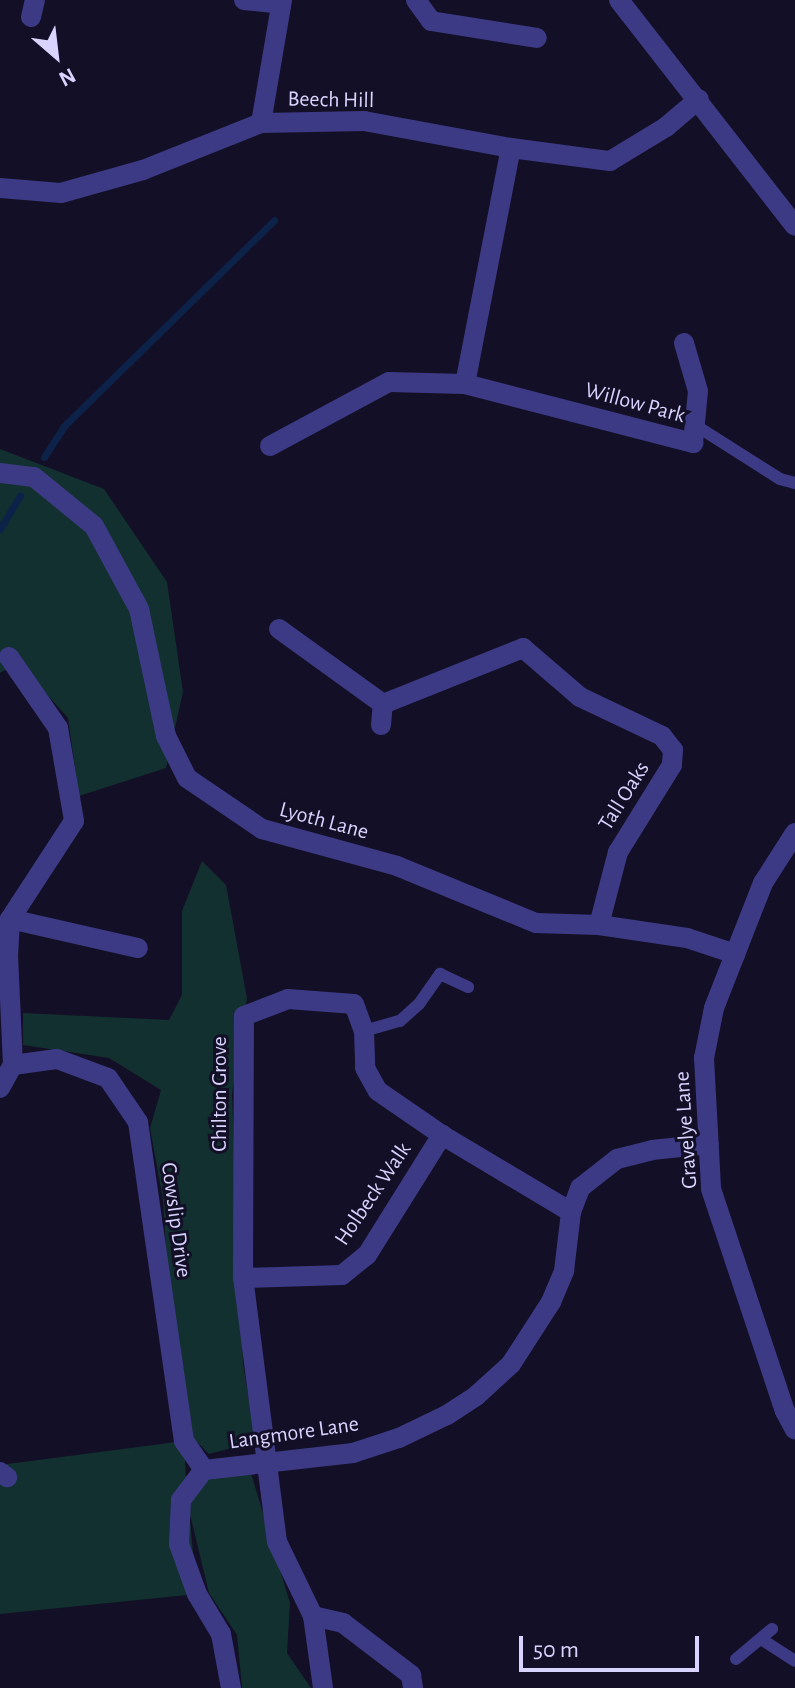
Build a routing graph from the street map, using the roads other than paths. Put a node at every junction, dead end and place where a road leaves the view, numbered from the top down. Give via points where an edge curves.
1 (244, 0) edge
2 (416, 0) edge
3 (619, 0) edge
4 (282, 2) edge
5 (537, 38) dead end
6 (699, 99) junction
7 (261, 123) junction
8 (511, 148) junction
9 (0, 188) edge
10 (795, 226) edge
11 (684, 343) dead end
12 (465, 384) junction
13 (695, 425) junction
14 (270, 446) dead end
15 (0, 473) edge
16 (795, 483) edge
17 (279, 629) dead end
18 (9, 657) dead end
19 (383, 704) junction
20 (381, 725) dead end
21 (795, 833) edge
22 (10, 919) junction
23 (599, 925) junction
24 (138, 948) dead end
25 (735, 954) junction
26 (468, 987) dead end
27 (364, 1031) junction
28 (13, 1065) junction
29 (0, 1088) edge
30 (442, 1135) junction
31 (709, 1144) junction
32 (571, 1212) junction
33 (243, 1278) junction
34 (790, 1410) edge
35 (795, 1430) edge
36 (266, 1461) junction
37 (204, 1470) junction
38 (313, 1616) junction
39 (772, 1629) dead end
40 (761, 1639) junction
41 (736, 1659) dead end
42 (795, 1661) edge
43 (231, 1688) edge
44 (323, 1688) edge
45 (413, 1688) edge

1 - 4 street
2 - 5 street via 431,21
3 - 6 street
4 - 7 street
6 - 8 street, Beech Hill via 666,127 610,161
6 - 10 street
7 - 8 street, Beech Hill via 364,121
7 - 9 street, Beech Hill via 143,170 61,193
8 - 12 street
11 - 13 street, Willow Park via 698,391
12 - 13 street, Willow Park via 693,443
12 - 14 street, Willow Park via 389,382
13 - 16 lane via 780,479
15 - 23 street, Lyoth Lane via 34,477 94,526 139,609 166,736 187,778 262,829 397,866 536,923
17 - 19 street
18 - 22 street via 58,728 74,821
19 - 20 street
19 - 23 street, Tall Oaks via 523,648 580,697 662,736 673,750 672,765 618,852
21 - 25 street, Gravelye Lane via 763,883
22 - 24 street
22 - 28 street
23 - 25 street, Lyoth Lane via 687,938
25 - 31 street, Gravelye Lane via 714,1008 704,1058
26 - 27 lane via 440,974 400,1021
27 - 30 street via 365,1068 378,1091
27 - 33 street, Chilton Grove via 354,1004 288,999 244,1016
28 - 29 street
28 - 37 street, Cowslip Drive via 57,1059 108,1078 138,1122 184,1441
30 - 32 street
30 - 33 street, Holbeck Walk via 367,1255 342,1275
31 - 32 street, Langmore Lane via 617,1159 580,1188
31 - 34 street, Gravelye Lane via 711,1189
32 - 36 street, Langmore Lane via 564,1271 551,1302 511,1364 476,1396 399,1438 353,1453
33 - 36 street, Chilton Grove
34 - 35 street, Gravelye Lane
36 - 37 street, Langmore Lane
36 - 38 street, Chilton Grove via 277,1542
37 - 43 street, Langmore Lane via 181,1500 179,1544 197,1594 221,1634
38 - 44 street, Chilton Grove
38 - 45 street via 343,1623 411,1675
39 - 40 lane
40 - 41 lane
40 - 42 lane

